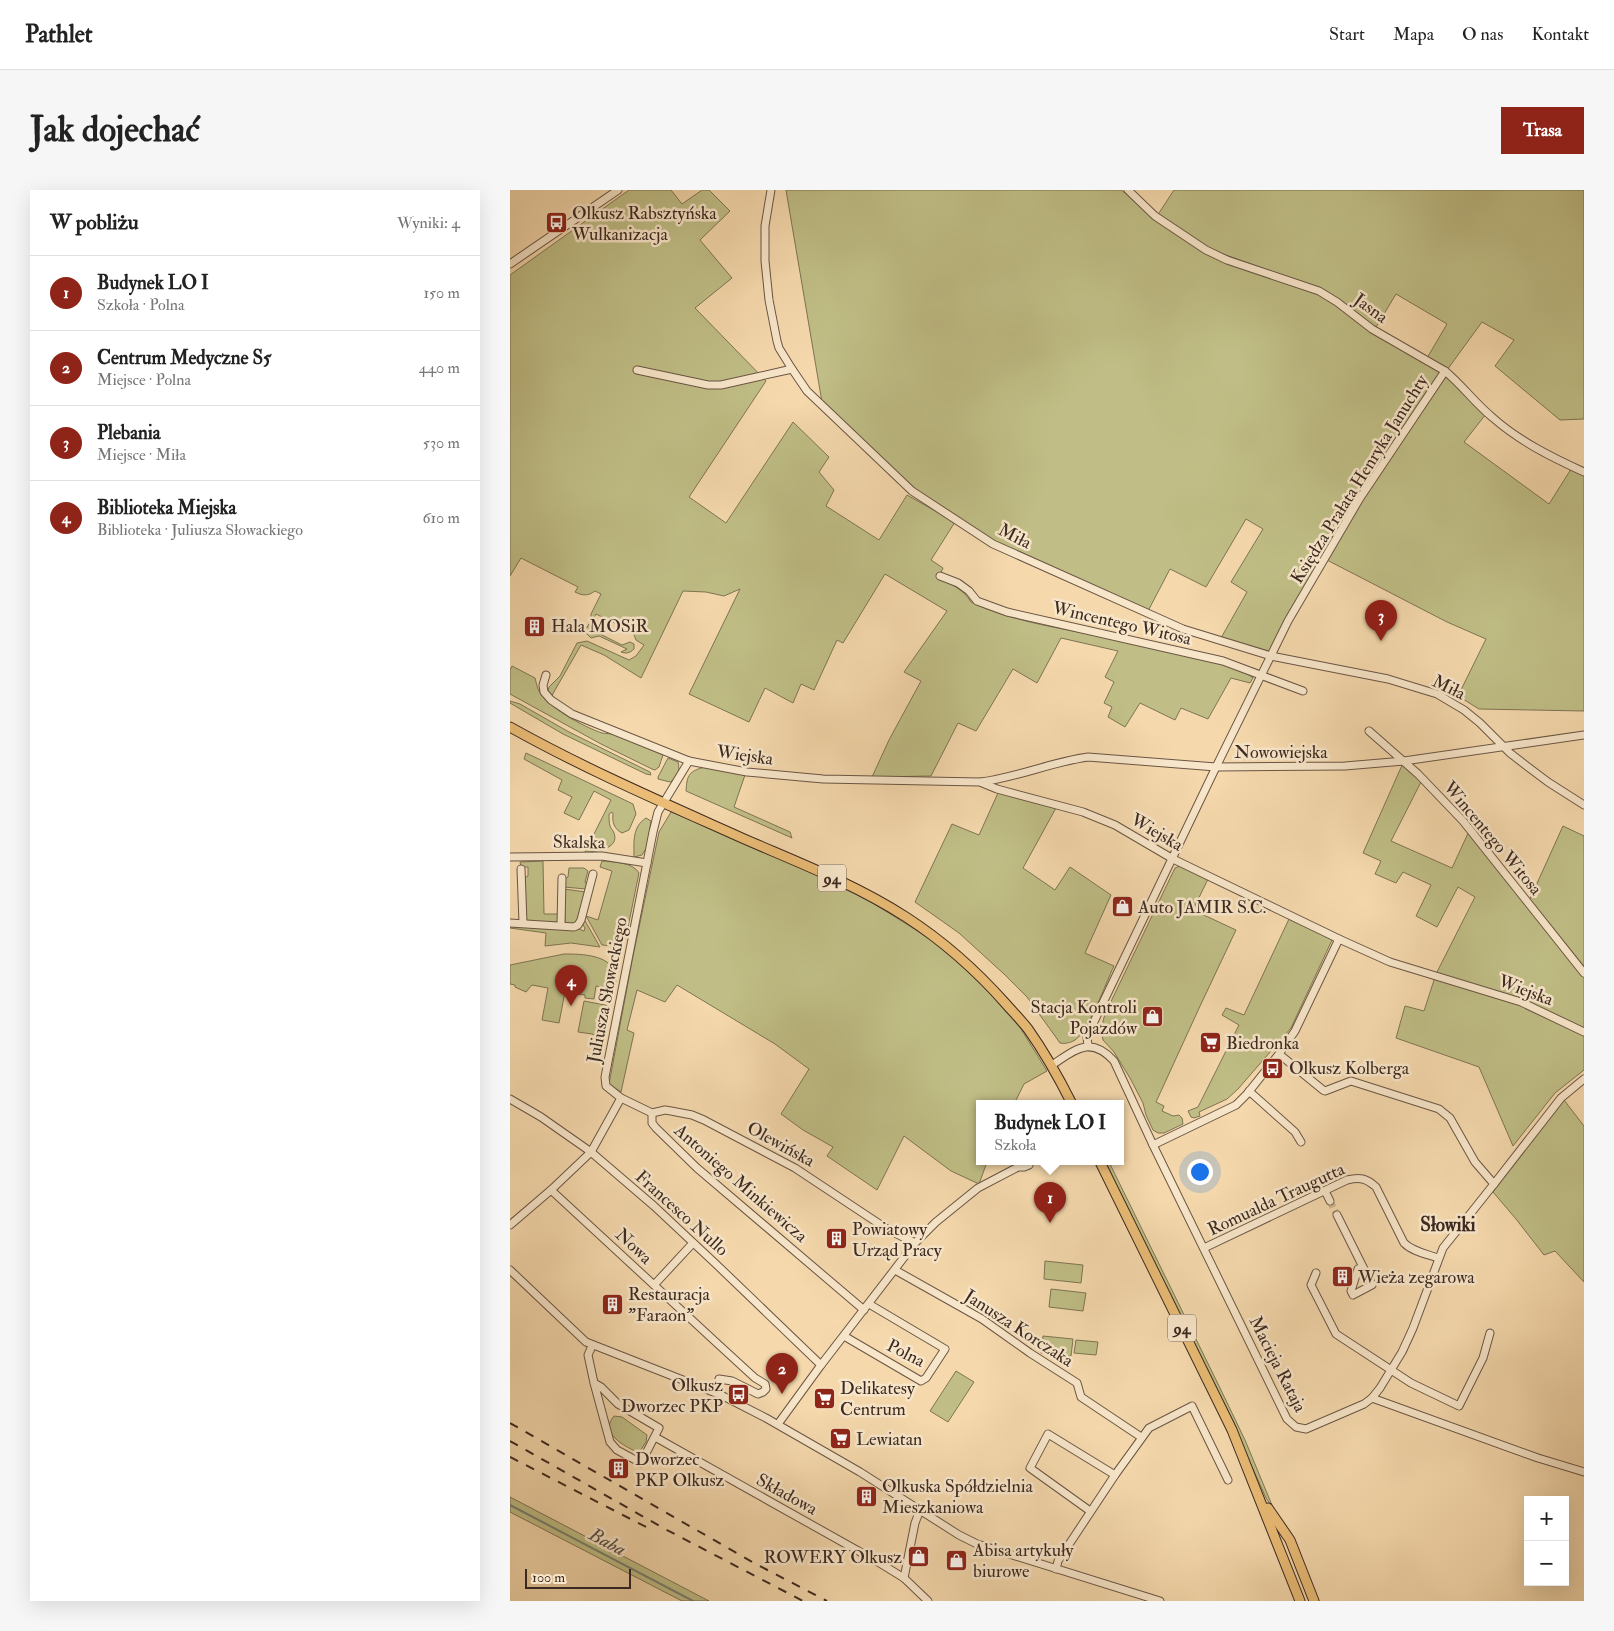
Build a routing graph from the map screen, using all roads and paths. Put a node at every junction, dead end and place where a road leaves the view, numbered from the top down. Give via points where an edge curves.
1 (618, 190) edge
2 (771, 190) edge
3 (1128, 190) edge
4 (510, 264) edge
5 (792, 369) junction
6 (637, 370) dead end
7 (1445, 372) junction
8 (1584, 472) edge
9 (940, 576) dead end
10 (1271, 656) junction
11 (546, 675) dead end
12 (1260, 675) junction
13 (1303, 691) dead end
14 (510, 727) edge
15 (1370, 731) dead end
16 (1584, 734) edge
17 (1505, 746) junction
18 (690, 761) junction
19 (1404, 761) junction
20 (1216, 767) junction
21 (980, 782) junction
22 (664, 803) junction
23 (1584, 805) edge
24 (510, 857) edge
25 (1173, 859) junction
26 (647, 863) junction
27 (521, 869) dead end
28 (593, 874) dead end
29 (562, 878) dead end
30 (510, 923) edge
31 (523, 923) junction
32 (561, 925) junction
33 (1339, 939) junction
34 (1584, 973) edge
35 (1584, 1032) edge
36 (1088, 1046) junction
37 (1279, 1054) junction
38 (1052, 1065) junction
39 (1584, 1079) edge
40 (1249, 1092) junction
41 (621, 1098) junction
42 (510, 1099) edge
43 (1070, 1100) edge
44 (652, 1113) junction
45 (1301, 1142) dead end
46 (1153, 1145) junction
47 (591, 1152) junction
48 (1029, 1165) dead end
49 (1101, 1165) edge
50 (1494, 1184) junction
51 (551, 1190) junction
52 (1325, 1191) junction
53 (1330, 1201) tunnel mouth
54 (1337, 1215) tunnel mouth
55 (510, 1225) edge
56 (694, 1243) junction
57 (915, 1243) junction
58 (1204, 1248) junction
59 (1438, 1258) junction
60 (1362, 1267) dead end
61 (510, 1270) edge
62 (895, 1270) junction
63 (1316, 1273) dead end
64 (513, 1279) edge
65 (654, 1285) junction
66 (869, 1304) junction
67 (864, 1310) junction
68 (1490, 1333) dead end
69 (844, 1336) junction
70 (592, 1346) junction
71 (821, 1365) junction
72 (1392, 1370) junction
73 (719, 1379) dead end
74 (594, 1383) junction
75 (1372, 1398) junction
76 (778, 1424) junction
77 (655, 1437) junction
78 (1141, 1437) junction
79 (1584, 1472) edge
80 (1115, 1475) junction
81 (1228, 1480) dead end
82 (1260, 1496) junction
83 (920, 1510) junction
84 (1090, 1511) junction
85 (1056, 1569) junction
86 (904, 1578) junction
87 (928, 1601) edge
88 (1160, 1601) edge
89 (1300, 1601) edge
90 (1314, 1601) edge

1 - 4 street
2 - 5 street, Miła via 765,226 767,281 776,341
3 - 7 street, Jasna via 1155,216 1206,250 1319,291 1372,329
5 - 6 street via 721,385
5 - 10 street, Miła via 807,391 912,492 993,544 1183,629
7 - 8 street, Jasna via 1491,417 1528,444
7 - 10 street, Księdza Prałata Henryka Januchty via 1360,498
9 - 12 street, Wincentego Witosa via 958,583 977,602 1007,612 1209,658
10 - 12 street
10 - 17 street, Miła via 1388,679 1436,694 1469,714
11 - 18 street, Wiejska via 544,692 572,714
12 - 13 street, Wincentego Witosa
12 - 20 street
14 - 22 main road, 94 via 557,753
15 - 19 street, Wincentego Witosa
16 - 17 street, Nowowiejska
17 - 19 street, Nowowiejska
17 - 23 street, Miła via 1548,782
18 - 21 street, Wiejska via 747,772 823,779
18 - 22 street, Wiejska
19 - 20 street, Nowowiejska via 1345,766
19 - 34 street, Wincentego Witosa via 1463,821
20 - 21 street, Nowowiejska via 1088,757
20 - 25 street
21 - 25 street, Wiejska via 997,790 1083,812 1115,825
22 - 26 street, Juliusza Słowackiego via 652,832
22 - 38 main road, 94 via 823,873 906,917 984,979 1027,1028
24 - 26 street, Skalska via 602,856
25 - 33 street, Wiejska
25 - 36 street via 1099,1011 1087,1038
26 - 41 street, Juliusza Słowackiego via 605,1077 606,1086
27 - 31 street
28 - 32 street, Skalska via 578,925
29 - 32 street, Skalska
30 - 31 street, Skalska
31 - 32 street, Skalska
33 - 35 street, Wiejska via 1390,962 1521,1002
33 - 37 street via 1295,1031
36 - 38 street
36 - 46 street, Macieja Rataja via 1103,1051 1114,1061
37 - 40 street
37 - 50 street via 1325,1091 1351,1081 1439,1109 1450,1118 1476,1162
38 - 43 main road, 94
39 - 50 street, Macieja Rataja via 1560,1098
40 - 45 street via 1295,1132
40 - 46 street via 1236,1105
41 - 44 street, Olewińska
41 - 47 street
42 - 47 street, Francesco Nullo
44 - 57 street, Olewińska via 665,1110 692,1115 729,1132 795,1168
44 - 67 street, Antoniego Minkiewicza via 656,1128 698,1168
46 - 58 street, Macieja Rataja
47 - 51 street
47 - 56 street, Francesco Nullo
48 - 57 street via 1018,1167 978,1188
49 - 82 main road, 94 via 1232,1430
50 - 59 street, Macieja Rataja via 1449,1239
51 - 55 street
51 - 65 street, Nowa
52 - 53 street
52 - 58 street, Romualda Traugutta
52 - 59 street, Romualda Traugutta via 1355,1178 1370,1181 1404,1243
54 - 60 street
56 - 65 street
56 - 71 street, Francesco Nullo
57 - 62 street
58 - 75 street, Macieja Rataja via 1291,1424 1306,1429
59 - 72 street, Macieja Rataja via 1413,1328
61 - 64 street
62 - 66 street
62 - 78 street, Janusza Korczaka via 982,1319 1077,1383 1081,1397
63 - 72 street via 1311,1285 1336,1334
64 - 70 street
65 - 73 street, Nowa via 765,1384 766,1389 758,1394 732,1381
66 - 67 street
66 - 69 street, Polna via 945,1349 926,1378 921,1381
67 - 69 street
68 - 72 street via 1483,1358 1459,1406 1422,1390
69 - 71 street
70 - 74 street via 588,1356
70 - 76 street via 721,1395
71 - 76 street
72 - 75 street, Macieja Rataja
74 - 77 street via 618,1404 660,1428
74 - 77 street via 607,1435 617,1450 641,1463
75 - 79 street
76 - 83 street
77 - 86 street, Składowa
78 - 80 street
78 - 81 street via 1149,1428 1192,1406
80 - 84 street
80 - 84 street via 1048,1434 1030,1468
82 - 89 main road, 94
82 - 90 main road, 94 via 1290,1540
83 - 85 street via 979,1545
83 - 86 street
84 - 85 street
85 - 88 street
86 - 87 street, Składowa

